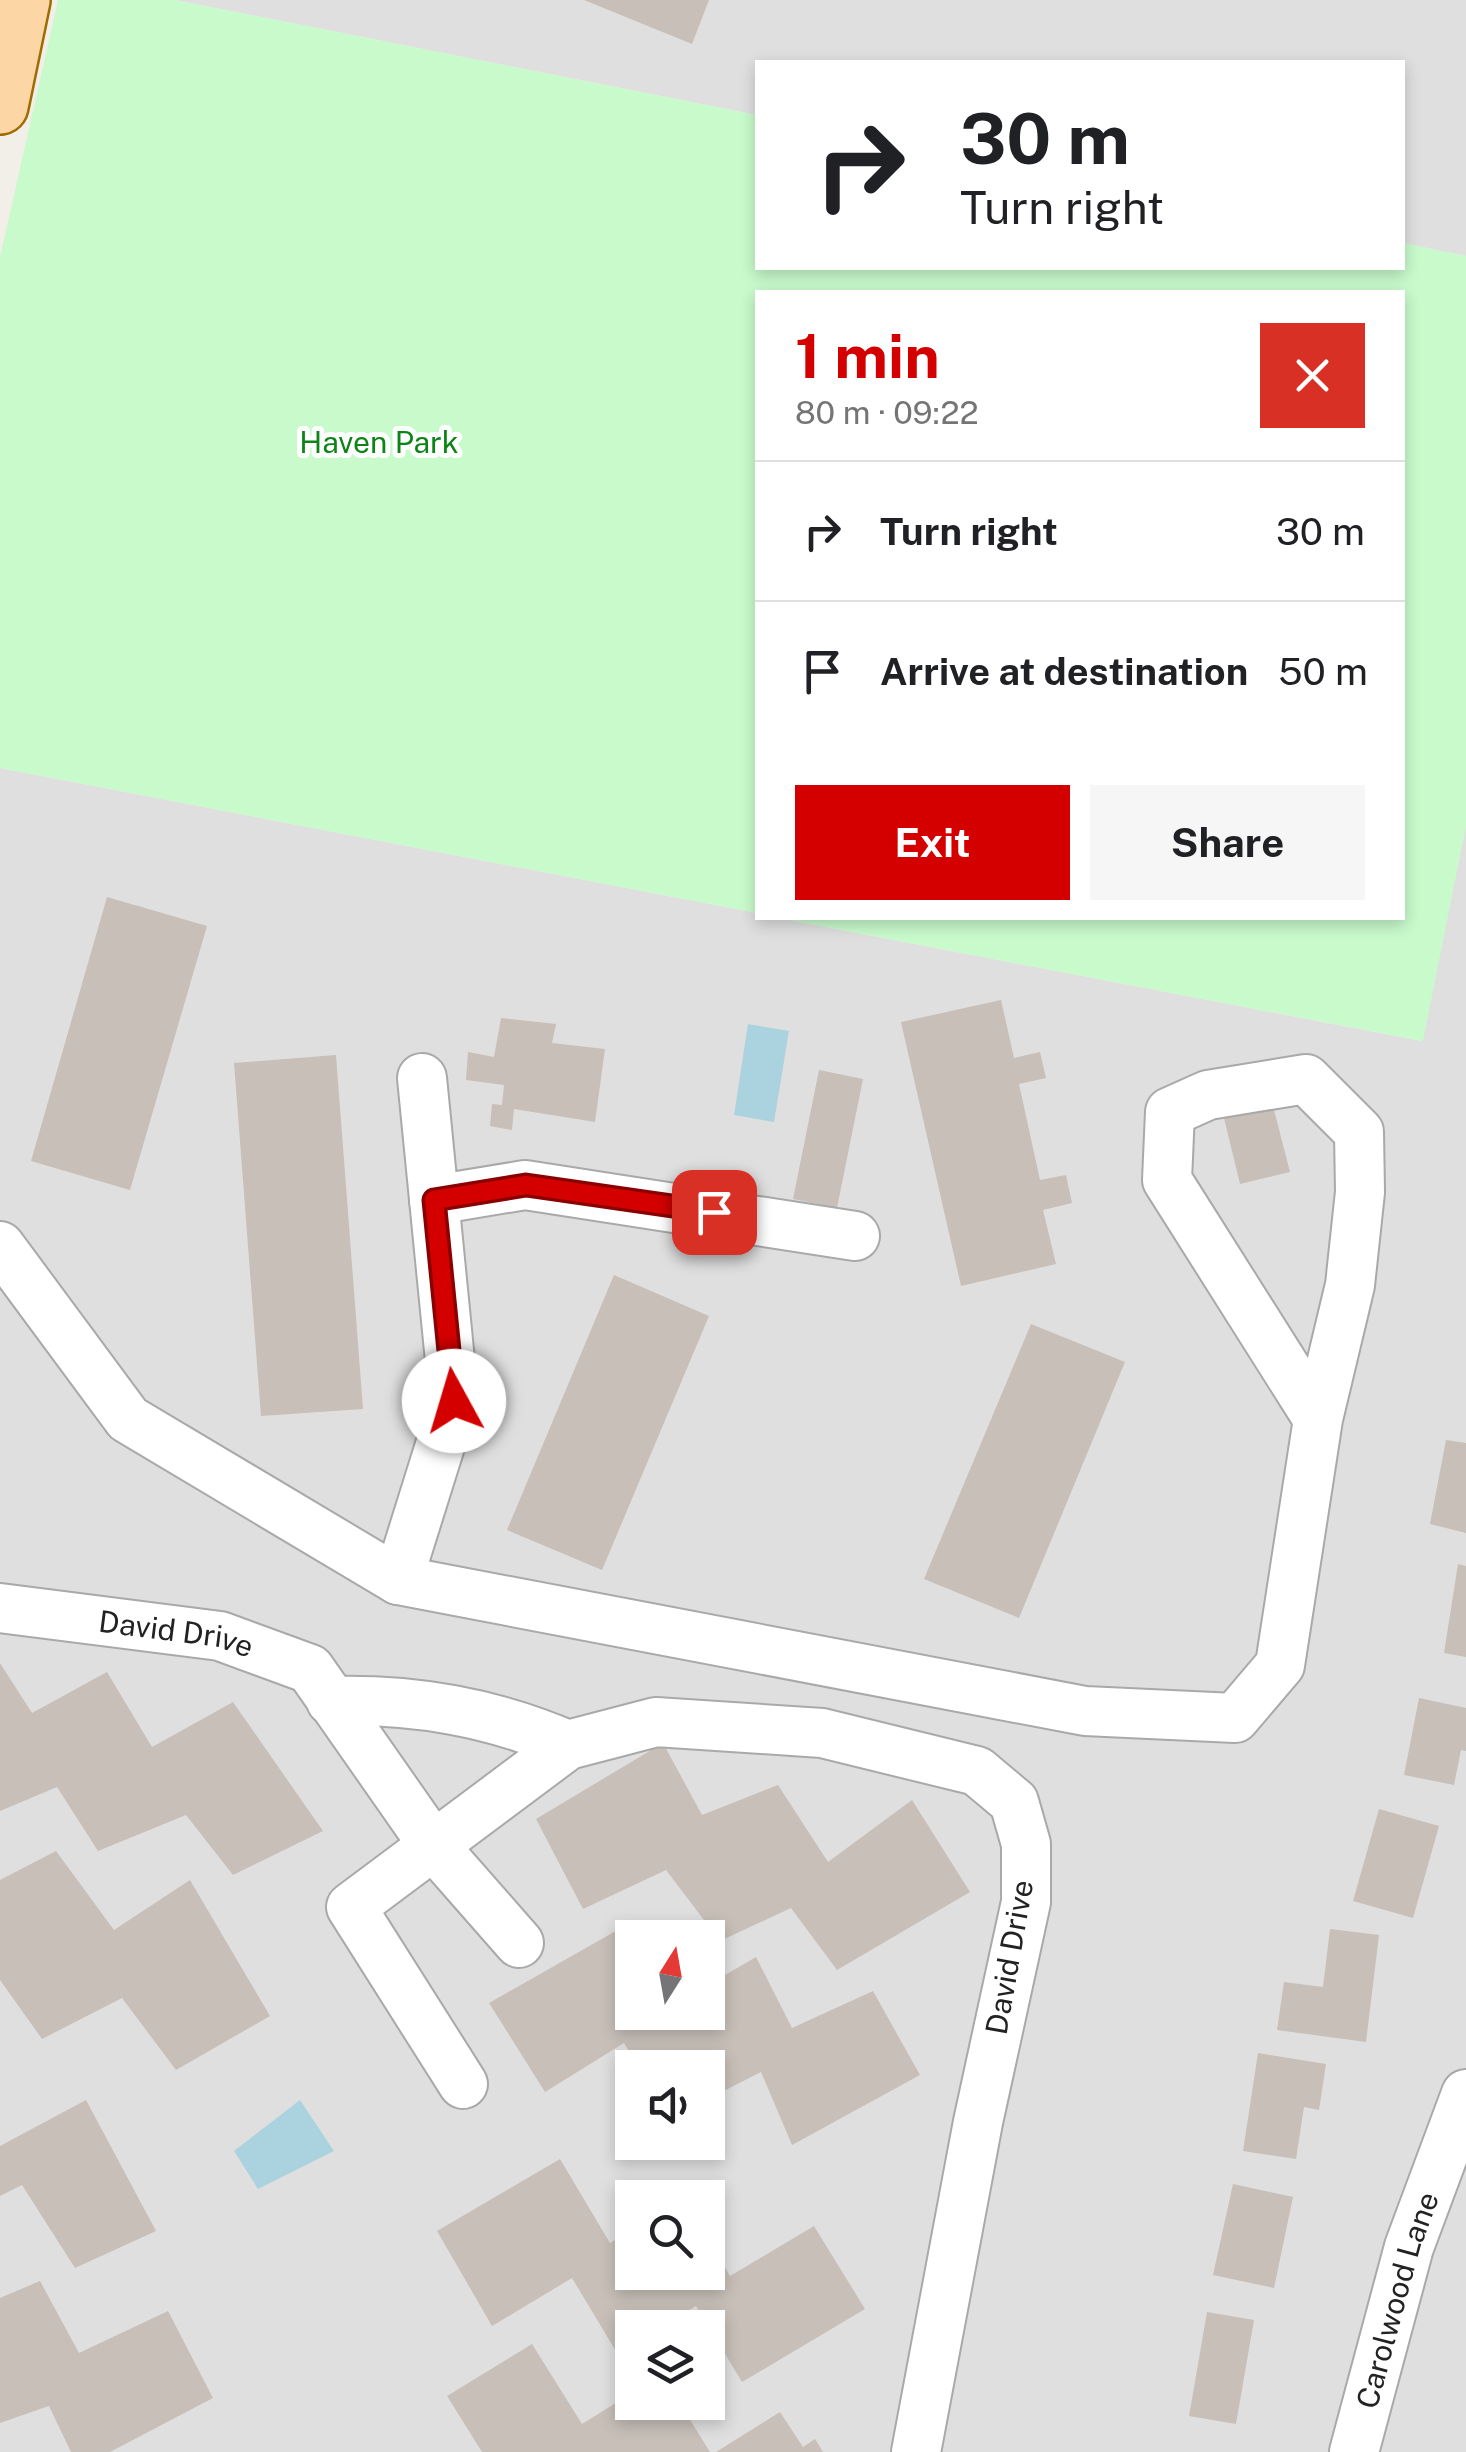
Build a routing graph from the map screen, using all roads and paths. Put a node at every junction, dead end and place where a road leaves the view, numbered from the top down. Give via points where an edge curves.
1 (22, 0) edge
2 (0, 106) edge
3 (422, 1078) dead end
4 (434, 1200) junction
5 (855, 1236) dead end
6 (0, 1246) edge
7 (1318, 1419) junction
8 (398, 1580) junction
9 (0, 1608) edge
10 (332, 1701) junction
11 (568, 1745) junction
12 (433, 1845) junction
13 (518, 1944) dead end
14 (462, 2084) dead end
15 (1466, 2094) edge
16 (916, 2452) edge
17 (1354, 2452) edge

1 - 2 main road
3 - 4 street
4 - 5 street via 526,1185
4 - 8 street via 454,1401
6 - 8 street via 128,1419
7 - 7 street via 1350,1285 1359,1132 1306,1079 1208,1095 1170,1112 1167,1180
7 - 8 street via 1280,1664 1235,1718 1085,1711
9 - 10 street, David Drive via 220,1636 310,1669
10 - 11 street via 393,1699 466,1711
10 - 12 street, David Drive
11 - 12 street, David Drive
11 - 16 street, David Drive via 656,1722 822,1733 976,1771 1014,1802 1026,1844 1026,1902
12 - 13 street, David Drive
12 - 14 street via 351,1907
15 - 17 street, Carolwood Lane via 1409,2247

